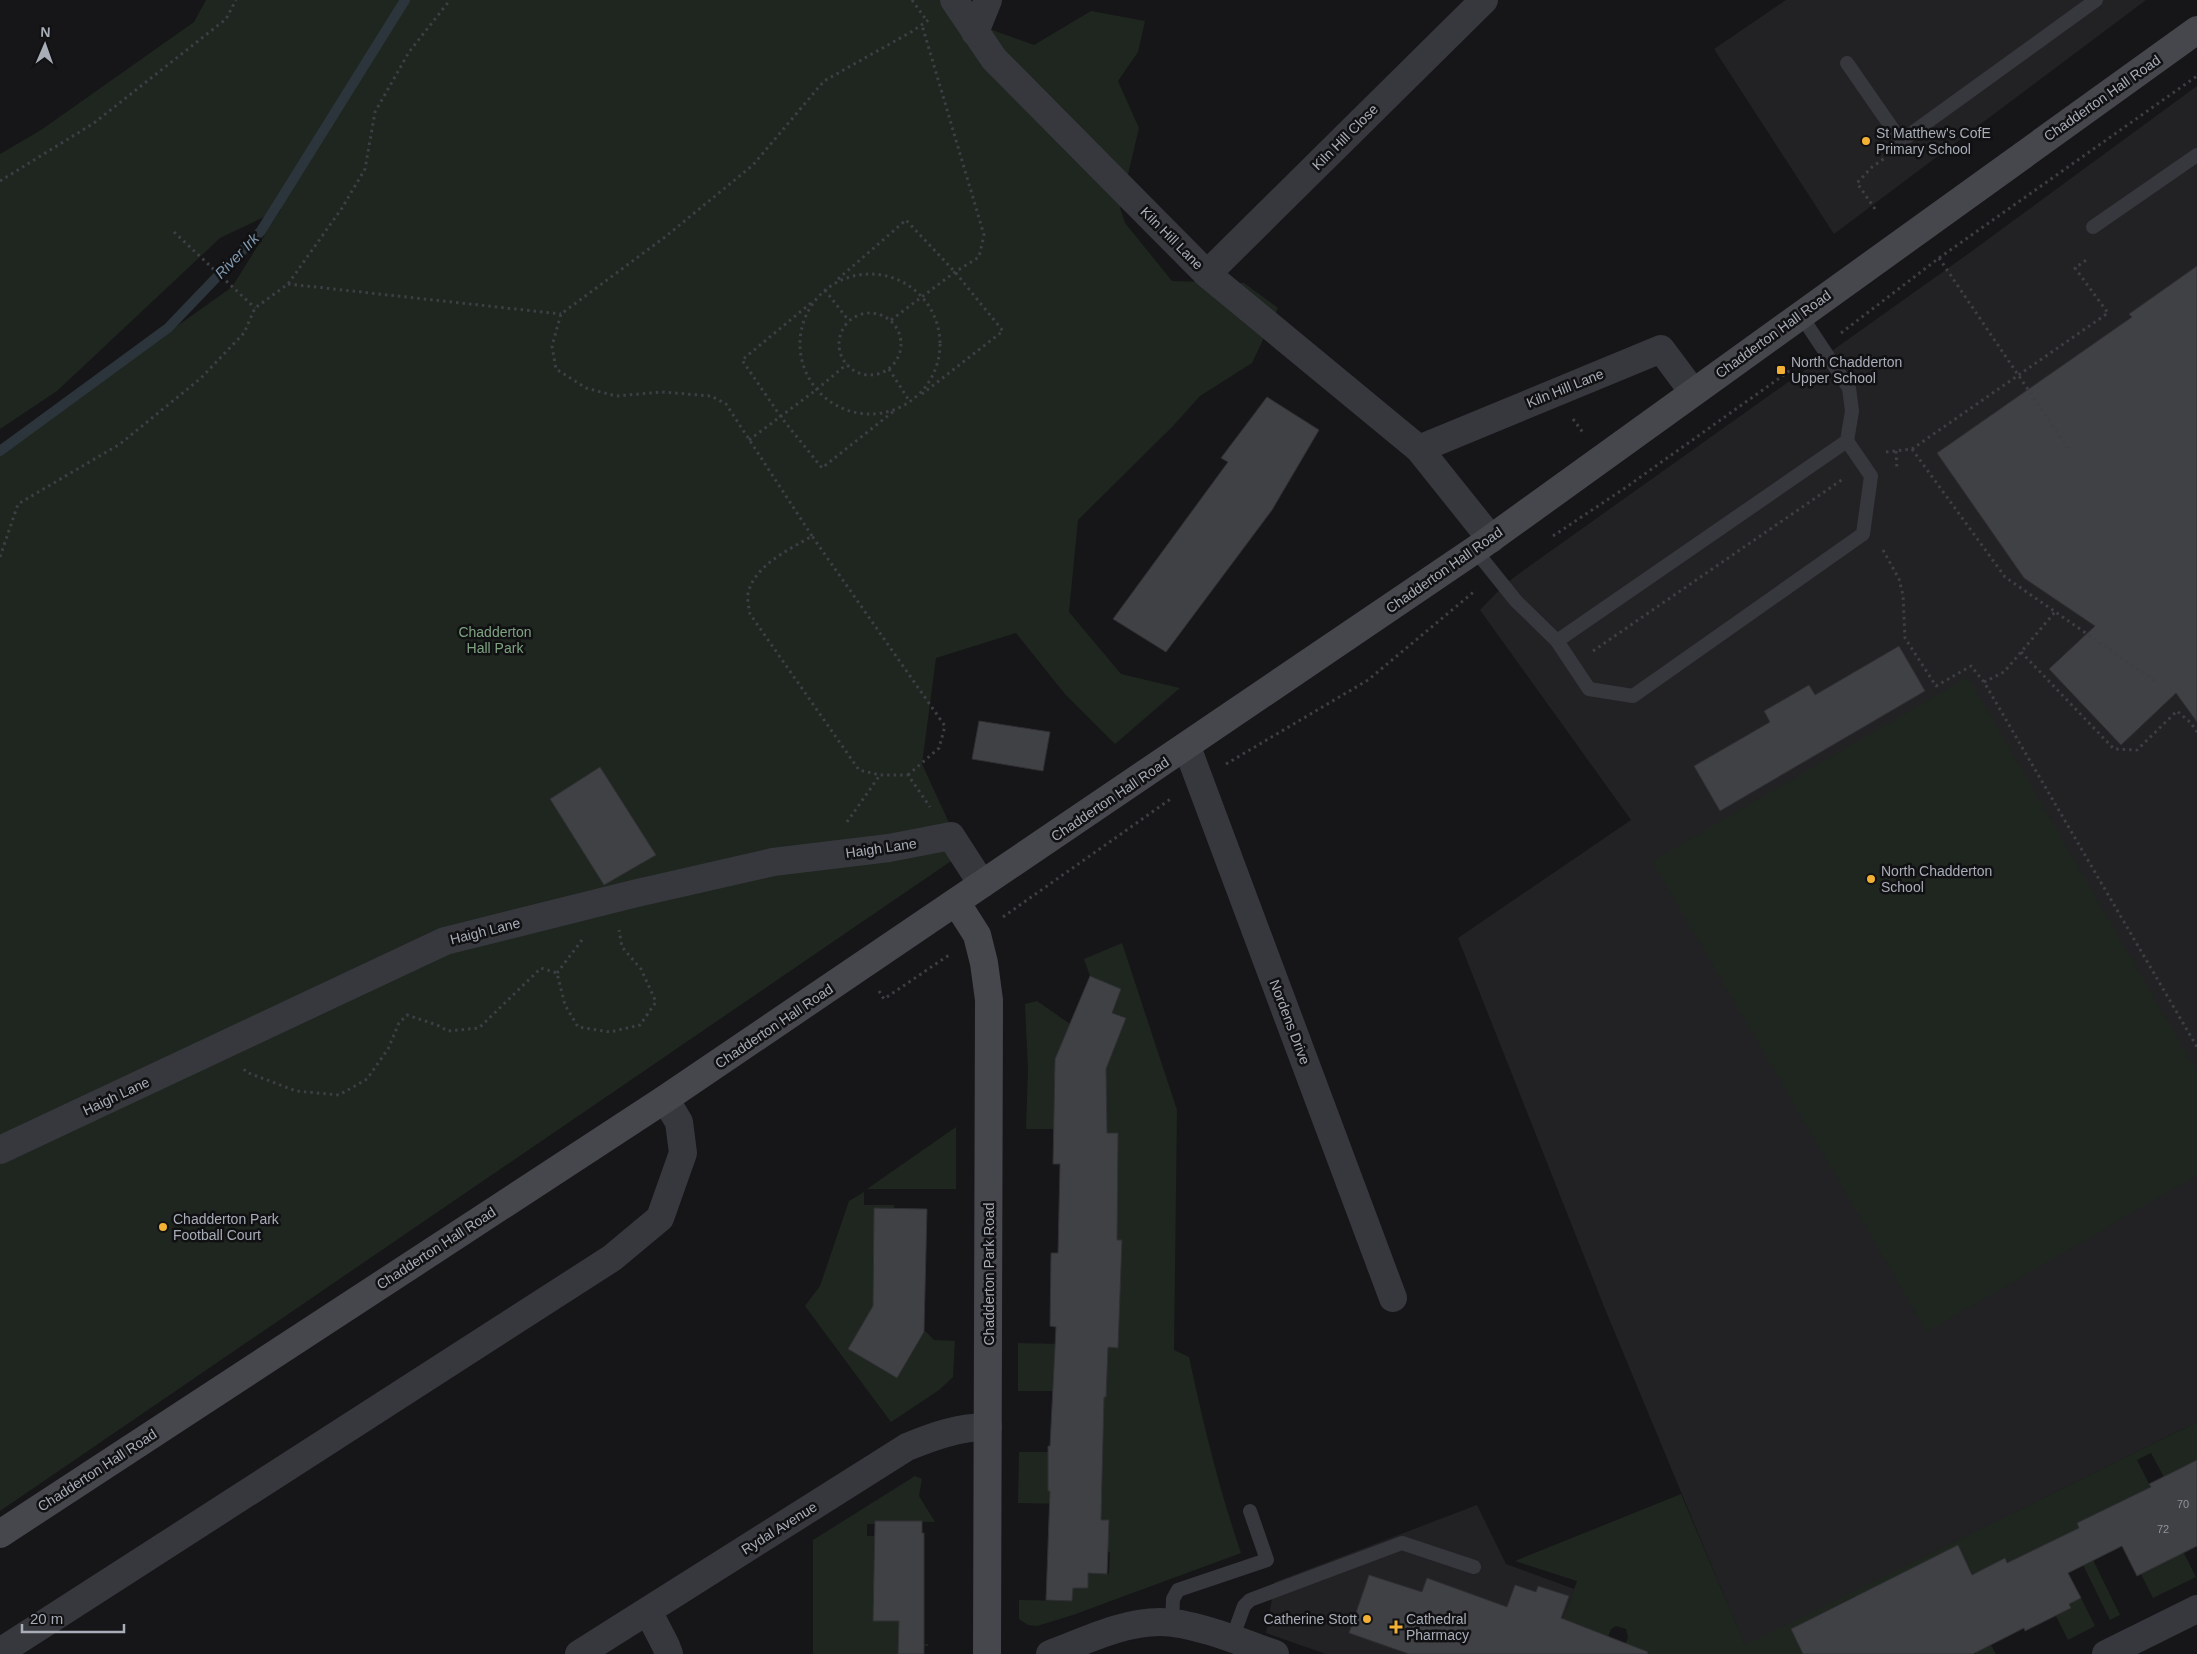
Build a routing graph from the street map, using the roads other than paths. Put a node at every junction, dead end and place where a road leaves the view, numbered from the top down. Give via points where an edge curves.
1 (988, 0) edge
2 (1484, 0) edge
3 (2096, 0) edge
4 (954, 1) edge
5 (2197, 30) edge
6 (975, 32) junction
7 (1847, 63) dead end
8 (2197, 155) edge
9 (2093, 227) dead end
10 (1207, 274) junction
11 (1800, 314) junction
12 (1693, 392) junction
13 (1847, 440) junction
14 (1419, 448) junction
15 (1483, 544) junction
16 (1556, 641) junction
17 (1187, 747) junction
18 (982, 884) junction
19 (956, 902) junction
20 (665, 1099) junction
21 (0, 1150) edge
22 (1393, 1298) dead end
23 (988, 1427) junction
24 (1250, 1511) dead end
25 (0, 1534) edge
26 (1474, 1567) dead end
27 (2197, 1609) edge
28 (648, 1611) junction
29 (1172, 1623) junction
30 (1232, 1638) junction
31 (0, 1652) edge
32 (579, 1654) edge
33 (668, 1654) edge
34 (987, 1654) edge
35 (1050, 1654) edge
36 (1275, 1654) edge
37 (2106, 1654) edge

1 - 6 street
2 - 10 street, Kiln Hill Close
3 - 7 lane via 1901,141
4 - 6 street, Kiln Hill Lane
5 - 11 main road, Chadderton Hall Road
6 - 10 street, Kiln Hill Lane via 994,59
8 - 9 lane
10 - 14 street, Kiln Hill Lane
11 - 12 main road, Chadderton Hall Road
11 - 13 lane via 1849,388 1852,411
12 - 14 street, Kiln Hill Lane via 1661,349
12 - 15 main road, Chadderton Hall Road
13 - 16 lane
13 - 16 lane via 1872,476 1863,534 1633,696 1589,689
14 - 15 street, Kiln Hill Lane
15 - 16 lane via 1516,601
15 - 17 main road, Chadderton Hall Road
17 - 18 main road, Chadderton Hall Road
17 - 22 street, Nordens Drive
18 - 19 main road, Chadderton Hall Road
18 - 21 street, Haigh Lane via 951,836 889,848 773,862 445,941
19 - 20 main road, Chadderton Hall Road
19 - 23 main road, Chadderton Park Road via 977,935 989,1000
20 - 25 main road, Chadderton Hall Road
20 - 31 street via 679,1122 683,1153 660,1218 612,1258
23 - 28 street, Rydal Avenue via 939,1434 906,1447
23 - 34 main road, Chadderton Park Road
24 - 29 lane via 1267,1560 1178,1590 1173,1599
26 - 30 lane via 1402,1542 1250,1600 1244,1606
27 - 37 street
28 - 32 street, Rydal Avenue
28 - 33 street
29 - 30 street
29 - 35 street via 1128,1626
30 - 36 street

